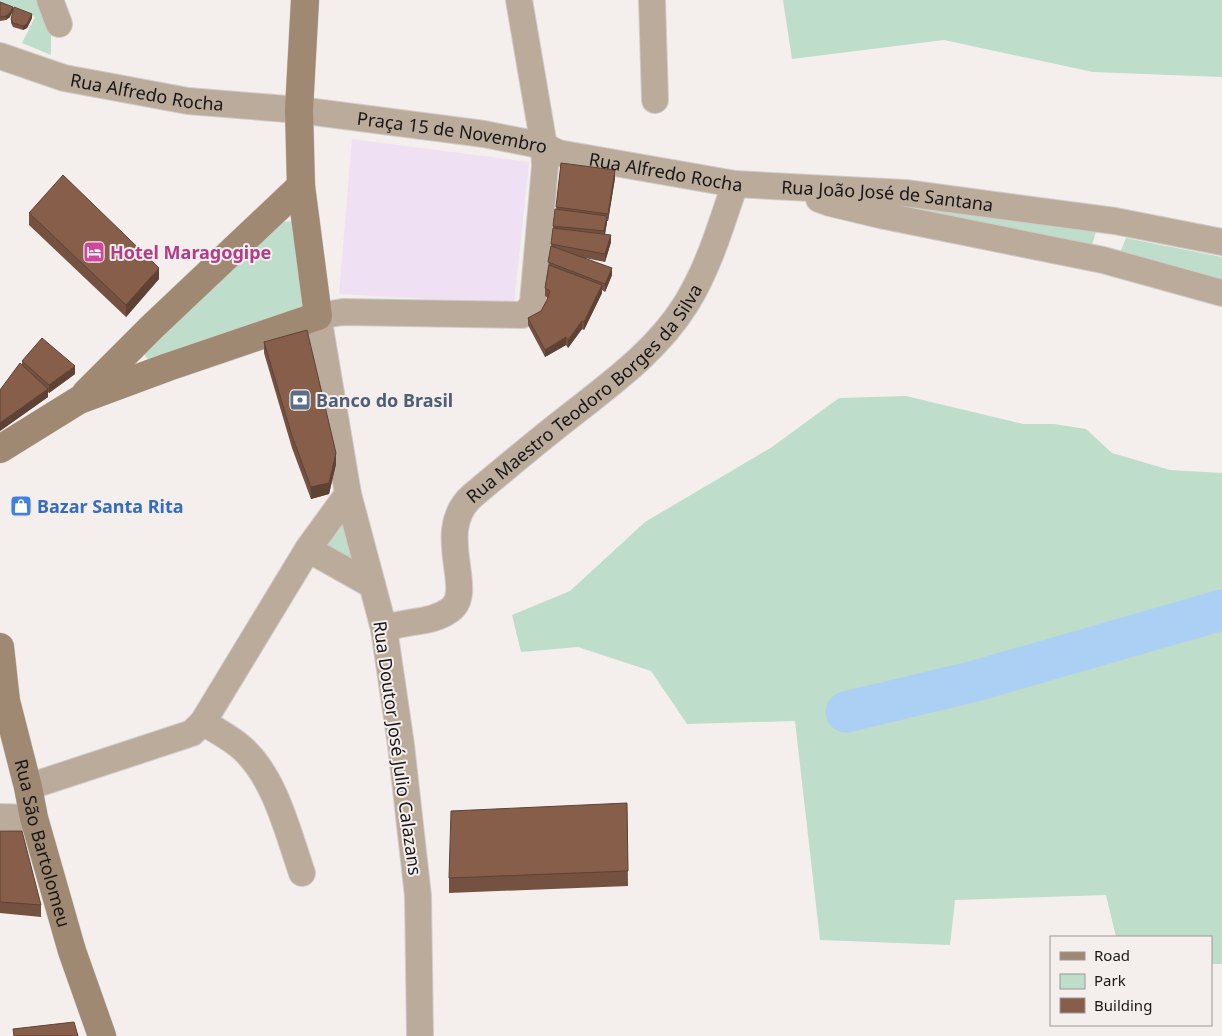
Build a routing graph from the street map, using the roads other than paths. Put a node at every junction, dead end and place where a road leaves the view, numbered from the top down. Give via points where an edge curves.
1 (50, 0) edge
2 (305, 0) edge
3 (519, 0) edge
4 (652, 0) edge
5 (59, 24) dead end
6 (5, 61) edge
7 (655, 100) dead end
8 (299, 110) junction
9 (544, 146) junction
10 (735, 184) junction
11 (301, 186) junction
12 (788, 186) junction
13 (1115, 221) junction
14 (1222, 242) edge
15 (1103, 260) junction
16 (1222, 293) edge
17 (318, 316) junction
18 (79, 400) junction
19 (0, 449) edge
20 (348, 494) junction
21 (308, 549) junction
22 (372, 585) junction
23 (384, 629) junction
24 (0, 648) edge
25 (203, 722) junction
26 (28, 787) junction
27 (0, 817) edge
28 (34, 818) junction
29 (302, 874) dead end
30 (102, 1036) edge
31 (420, 1036) edge

1 - 5 street
2 - 8 street
3 - 9 street
4 - 7 street
6 - 8 street, Rua Alfredo Rocha via 64,78 188,101
8 - 9 street, Praça 15 de Novembro via 484,134
8 - 11 street
9 - 10 street, Rua Alfredo Rocha via 558,153
9 - 17 street, Praça 15 de Novembro via 533,302 529,310 522,315 343,312
10 - 12 street, Rua Alfredo Rocha
10 - 23 street, Rua Maestro Teodoro Borges da Silva via 696,286 659,340 460,509 454,526 458,602 441,615
11 - 17 street
11 - 18 street, Praça 15 de Novembro
12 - 13 street, Rua João José de Santana via 905,194
12 - 15 street, Rua João José de Santana via 830,203 880,216
13 - 14 street, Rua João José de Santana
13 - 15 street
15 - 16 street, Rua João José de Santana
17 - 18 street, Praça 15 de Novembro
17 - 20 street, Rua Doutor José Julio Calazans
18 - 19 street, Praça 15 de Novembro
20 - 21 street
20 - 22 street, Rua Doutor José Julio Calazans
21 - 22 street
21 - 25 street
22 - 23 street, Rua Doutor José Julio Calazans
23 - 31 street, Rua Doutor José Julio Calazans via 418,896
24 - 26 street, Rua São Bartolomeu via 6,701
25 - 26 street via 192,733
25 - 29 street via 242,748 258,767 279,807
26 - 28 street, Rua São Bartolomeu
27 - 28 street
28 - 30 street, Rua São Bartolomeu via 72,952

